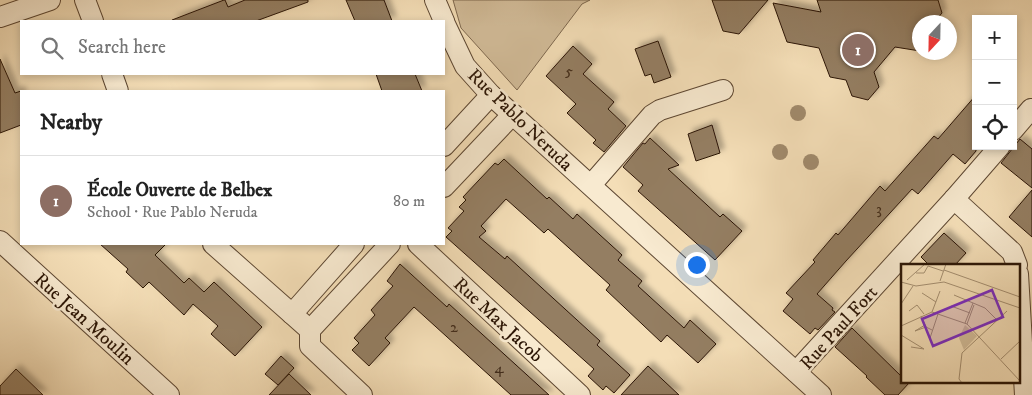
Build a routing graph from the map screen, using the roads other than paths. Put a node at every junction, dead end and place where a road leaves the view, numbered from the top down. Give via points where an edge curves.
1 (50, 0) edge
2 (85, 0) edge
3 (436, 0) edge
4 (0, 17) edge
5 (93, 20) edge
6 (443, 20) edge
7 (445, 24) edge
8 (112, 75) edge
9 (118, 90) edge
10 (723, 90) dead end
11 (491, 95) junction
12 (1031, 109) edge
13 (513, 114) junction
14 (1017, 125) edge
15 (445, 145) edge
16 (997, 150) edge
17 (591, 185) junction
18 (445, 186) edge
19 (954, 199) junction
20 (0, 242) edge
21 (214, 245) edge
22 (353, 245) edge
23 (389, 245) edge
24 (419, 245) edge
25 (1017, 264) edge
26 (1020, 280) edge
27 (1026, 296) edge
28 (292, 314) junction
29 (310, 330) junction
30 (796, 372) junction
31 (169, 395) edge
32 (362, 395) edge
33 (580, 395) edge
34 (822, 395) edge
35 (1025, 395) edge

1 - 4 street
2 - 5 street
3 - 6 street, Rue Pablo Neruda
7 - 11 street, Rue Pablo Neruda via 465,66
8 - 9 street
10 - 17 street, Rue Pablo Neruda via 652,115
11 - 13 street, Rue Pablo Neruda
11 - 15 street
12 - 14 street
13 - 17 street, Rue Pablo Neruda
13 - 18 street
16 - 19 street, Rue Paul Fort
17 - 30 street, Rue Pablo Neruda
19 - 25 street via 1012,252
19 - 30 street, Rue Paul Fort
20 - 31 street, Rue Jean Moulin
21 - 28 street
22 - 28 street
23 - 29 street
24 - 33 street, Rue Max Jacob
26 - 27 street
27 - 35 street
28 - 29 street
29 - 32 street via 310,346
30 - 34 street, Rue Pablo Neruda

